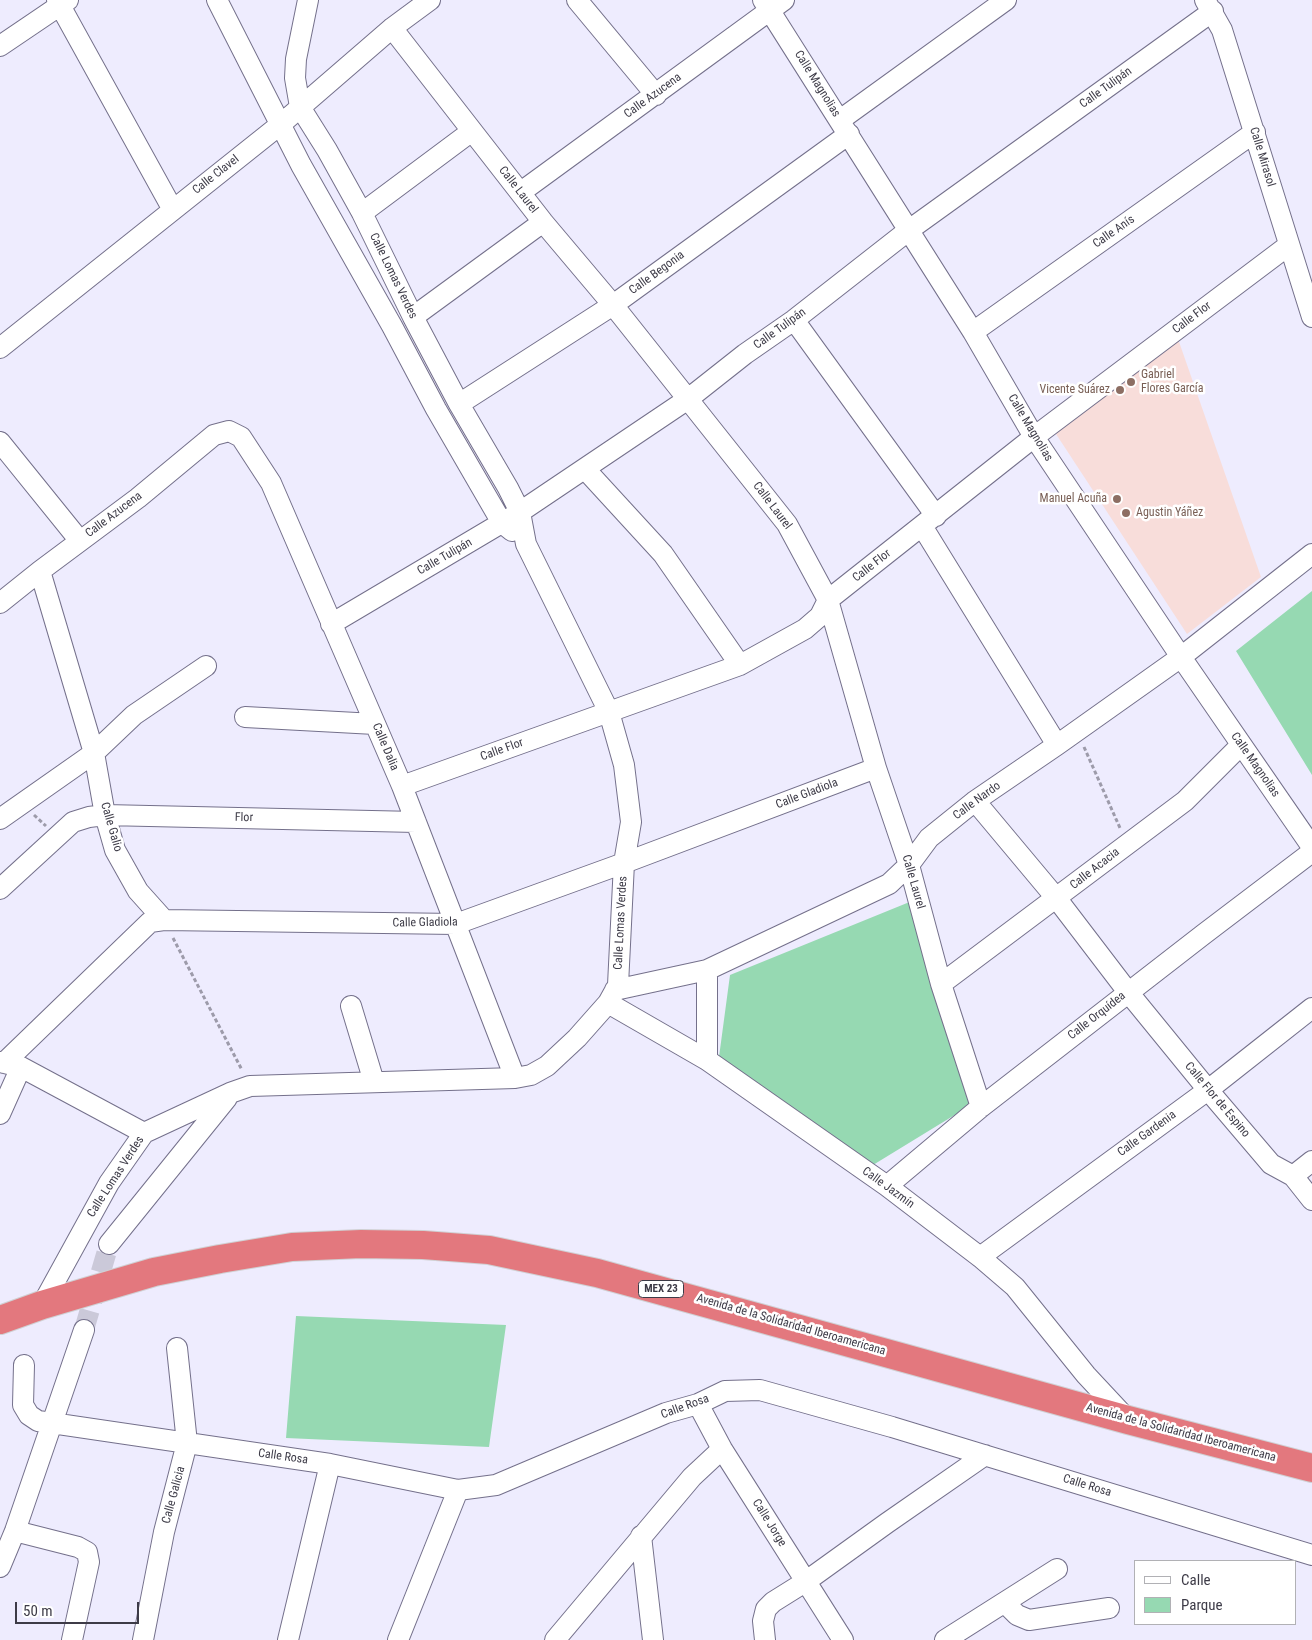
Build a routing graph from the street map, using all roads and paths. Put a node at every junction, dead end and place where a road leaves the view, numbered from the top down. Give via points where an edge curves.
1 (217, 0) edge
2 (308, 0) edge
3 (430, 0) edge
4 (577, 0) edge
5 (1006, 0) edge
6 (62, 2) edge
7 (773, 3) edge
8 (1209, 5) edge
9 (392, 28) junction
10 (0, 46) edge
11 (656, 95) junction
12 (300, 107) junction
13 (281, 124) junction
14 (844, 127) junction
15 (472, 131) junction
16 (1255, 132) junction
17 (521, 192) junction
18 (173, 210) junction
19 (362, 213) junction
20 (543, 222) junction
21 (909, 230) junction
22 (1289, 245) junction
23 (613, 305) junction
24 (413, 317) junction
25 (1312, 317) edge
26 (794, 320) junction
27 (973, 332) junction
28 (0, 348) edge
29 (688, 399) junction
30 (459, 404) junction
31 (229, 431) joint
32 (1034, 437) junction
33 (0, 442) edge
34 (585, 469) junction
35 (520, 512) junction
36 (929, 521) junction
37 (502, 523) junction
38 (80, 541) junction
39 (526, 544) junction
40 (1312, 554) edge
41 (40, 571) junction
42 (828, 600) junction
43 (0, 603) edge
44 (331, 624) junction
45 (1181, 657) junction
46 (206, 666) dead end
47 (740, 666) junction
48 (608, 712) junction
49 (245, 717) dead end
50 (375, 724) junction
51 (1076, 731) junction
52 (1057, 745) junction
53 (1241, 745) junction
54 (94, 753) junction
55 (876, 768) junction
56 (402, 786) junction
57 (976, 801) junction
58 (22, 804) junction
59 (105, 815) junction
60 (0, 820) edge
61 (416, 822) junction
62 (66, 828) junction
63 (1127, 844) junction
64 (1312, 847) edge
65 (1312, 852) edge
66 (624, 863) junction
67 (909, 865) junction
68 (0, 890) edge
69 (1056, 899) junction
70 (164, 920) junction
71 (456, 924) junction
72 (707, 970) junction
73 (941, 984) junction
74 (1128, 992) junction
75 (612, 996) junction
76 (351, 1006) dead end
77 (1312, 1008) edge
78 (707, 1060) junction
79 (8, 1064) edge
80 (515, 1078) junction
81 (374, 1082) junction
82 (250, 1086) junction
83 (1208, 1090) junction
84 (230, 1094) junction
85 (981, 1107) junction
86 (0, 1114) edge
87 (144, 1133) junction
88 (1312, 1161) edge
89 (1293, 1176) junction
90 (887, 1186) junction
91 (1312, 1200) edge
92 (109, 1244) tunnel mouth
93 (980, 1257) junction
94 (42, 1305) junction
95 (0, 1320) edge
96 (84, 1330) tunnel mouth
97 (177, 1348) dead end
98 (24, 1365) dead end
99 (698, 1404) junction
100 (1128, 1420) junction
101 (51, 1423) junction
102 (187, 1443) junction
103 (722, 1449) junction
104 (985, 1455) junction
105 (330, 1464) junction
106 (1312, 1468) edge
107 (458, 1490) junction
108 (15, 1532) junction
109 (641, 1536) junction
110 (1312, 1555) edge
111 (0, 1567) edge
112 (1057, 1569) dead end
113 (805, 1582) junction
114 (1005, 1603) junction
115 (1109, 1608) dead end
116 (72, 1640) edge
117 (143, 1640) edge
118 (288, 1640) edge
119 (398, 1640) edge
120 (555, 1640) edge
121 (653, 1640) edge
122 (765, 1640) edge
123 (842, 1640) edge
124 (945, 1640) edge

1 - 13 street, Calle Lomas Verdes
2 - 12 street, Calle Lomas Verdes via 296,59
3 - 9 street, Calle Clavel
4 - 11 street
5 - 14 street, Calle Begonia
6 - 10 street
6 - 18 street
7 - 11 street, Calle Azucena
7 - 14 street, Calle Magnolias
8 - 16 street, Calle Mirasol via 1222,30
8 - 21 street, Calle Tulipán
9 - 12 street, Calle Clavel
9 - 15 street, Calle Laurel
11 - 17 street, Calle Azucena
12 - 13 street, Calle Clavel
12 - 19 street, Calle Lomas Verdes
13 - 18 street, Calle Clavel
13 - 37 street, Calle Lomas Verdes
14 - 21 street, Calle Magnolias
14 - 23 street, Calle Begonia
15 - 17 street, Calle Laurel
15 - 19 street
16 - 22 street, Calle Mirasol
16 - 27 street, Calle Anís
17 - 20 street, Calle Laurel
18 - 28 street, Calle Clavel
19 - 24 street, Calle Lomas Verdes
20 - 23 street, Calle Laurel
20 - 24 street
21 - 26 street, Calle Tulipán
21 - 27 street, Calle Magnolias
22 - 25 street, Calle Mirasol
22 - 32 street, Calle Flor
23 - 29 street, Calle Laurel
23 - 30 street, Calle Begonia
24 - 30 street, Calle Lomas Verdes
26 - 29 street, Calle Tulipán
26 - 36 street
27 - 32 street, Calle Magnolias
29 - 34 street, Calle Tulipán
29 - 42 street, Calle Laurel via 787,524
30 - 35 street, Calle Lomas Verdes
31 - 38 street, Calle Azucena via 214,435
31 - 44 street, Calle Dalia via 241,437 270,483
32 - 36 street, Calle Flor
32 - 45 street, Calle Magnolias
33 - 38 street
34 - 35 street, Calle Tulipán
34 - 47 street via 663,554
35 - 37 street, Calle Tulipán
35 - 39 street, Calle Lomas Verdes
36 - 42 street, Calle Flor
36 - 52 street
37 - 39 street, Calle Lomas Verdes
37 - 44 street, Calle Tulipán
38 - 41 street, Calle Azucena
39 - 48 street, Calle Lomas Verdes
40 - 45 street, Calle Nardo
41 - 43 street, Calle Azucena
41 - 54 street, Calle Galio
42 - 47 street, Calle Flor via 820,616 805,629
42 - 55 street, Calle Laurel
44 - 50 street, Calle Dalia
45 - 51 street, Calle Nardo
45 - 53 street, Calle Magnolias
46 - 54 street via 134,715
47 - 48 street, Calle Flor
48 - 56 street, Calle Flor
48 - 66 street, Calle Lomas Verdes via 624,765 631,822
49 - 50 street
50 - 56 street, Calle Dalia
51 - 52 street, Calle Nardo
51 - 63 path
52 - 57 street, Calle Nardo
53 - 63 street, Calle Acacia via 1185,801
53 - 64 street, Calle Magnolias
54 - 58 street
54 - 59 street, Calle Galio
55 - 66 street, Calle Gladiola
55 - 67 street, Calle Laurel
56 - 61 street, Calle Dalia
57 - 67 street, Calle Nardo via 929,838
57 - 69 street, Calle Flor de Espino
58 - 60 street
58 - 62 path via 45,825
59 - 61 street, Flor
59 - 62 street, Flor via 89,817
59 - 70 street, Calle Galio via 115,850 138,891
61 - 71 street, Calle Dalia
62 - 68 street
63 - 69 street, Calle Acacia
65 - 74 street, Calle Orquídea
66 - 71 street, Calle Gladiola
66 - 75 street, Calle Lomas Verdes via 620,966 618,985
67 - 72 street, Calle Nardo via 889,884
67 - 73 street, Calle Laurel
69 - 73 street, Calle Acacia
69 - 74 street, Calle Flor de Espino
70 - 71 street, Calle Gladiola
70 - 79 street, Calle Gladiola via 150,922 137,932
70 - 82 path
71 - 80 street, Calle Dalia
72 - 75 street, Calle Nardo
72 - 78 street
73 - 85 street, Calle Laurel
74 - 83 street, Calle Flor de Espino
74 - 85 street, Calle Orquídea
75 - 78 street, Calle Jazmín
75 - 80 street, Calle Lomas Verdes via 577,1038 547,1066 531,1075
76 - 81 street
77 - 83 street, Calle Gardenia
78 - 90 street, Calle Jazmín
79 - 86 street
79 - 87 street
80 - 81 street, Calle Lomas Verdes
81 - 82 street, Calle Lomas Verdes
82 - 84 street, Calle Lomas Verdes
83 - 89 street, Calle Flor de Espino via 1271,1164
83 - 93 street, Calle Gardenia
84 - 87 street, Calle Lomas Verdes
84 - 92 street, Calle Lomas Verdes
85 - 90 street, Calle Orquídea
87 - 94 street, Calle Lomas Verdes via 109,1183
88 - 89 street
89 - 91 street, Calle Flor de Espino
90 - 93 street, Calle Jazmín
93 - 100 street, Calle Jazmín via 1015,1288 1086,1375
94 - 95 highway, Avenida de la Solidaridad Iberoamericana / MEX 23
94 - 100 highway, Avenida de la Solidaridad Iberoamericana / MEX 23 via 154,1272 292,1247 361,1244 489,1250 597,1272
96 - 101 street
97 - 102 street, Calle Galicia
98 - 101 street via 23,1406 38,1421
99 - 103 street, Calle Jorge
99 - 104 street, Calle Rosa via 726,1391 760,1390
99 - 107 street, Calle Rosa via 666,1413 496,1485
100 - 106 highway, Avenida de la Solidaridad Iberoamericana / MEX 23
101 - 102 street, Calle Rosa
101 - 108 street
102 - 105 street, Calle Rosa
102 - 117 street, Calle Galicia via 164,1532
103 - 109 street via 692,1477
103 - 113 street, Calle Jorge
104 - 110 street, Calle Rosa
104 - 113 street
105 - 107 street, Calle Rosa
105 - 118 street
107 - 119 street
108 - 111 street
108 - 116 street via 87,1552 89,1562
109 - 120 street
109 - 121 street
112 - 114 street
113 - 122 street via 766,1609 763,1621
113 - 123 street, Calle Jorge
114 - 115 street via 1017,1615 1029,1620
114 - 124 street

